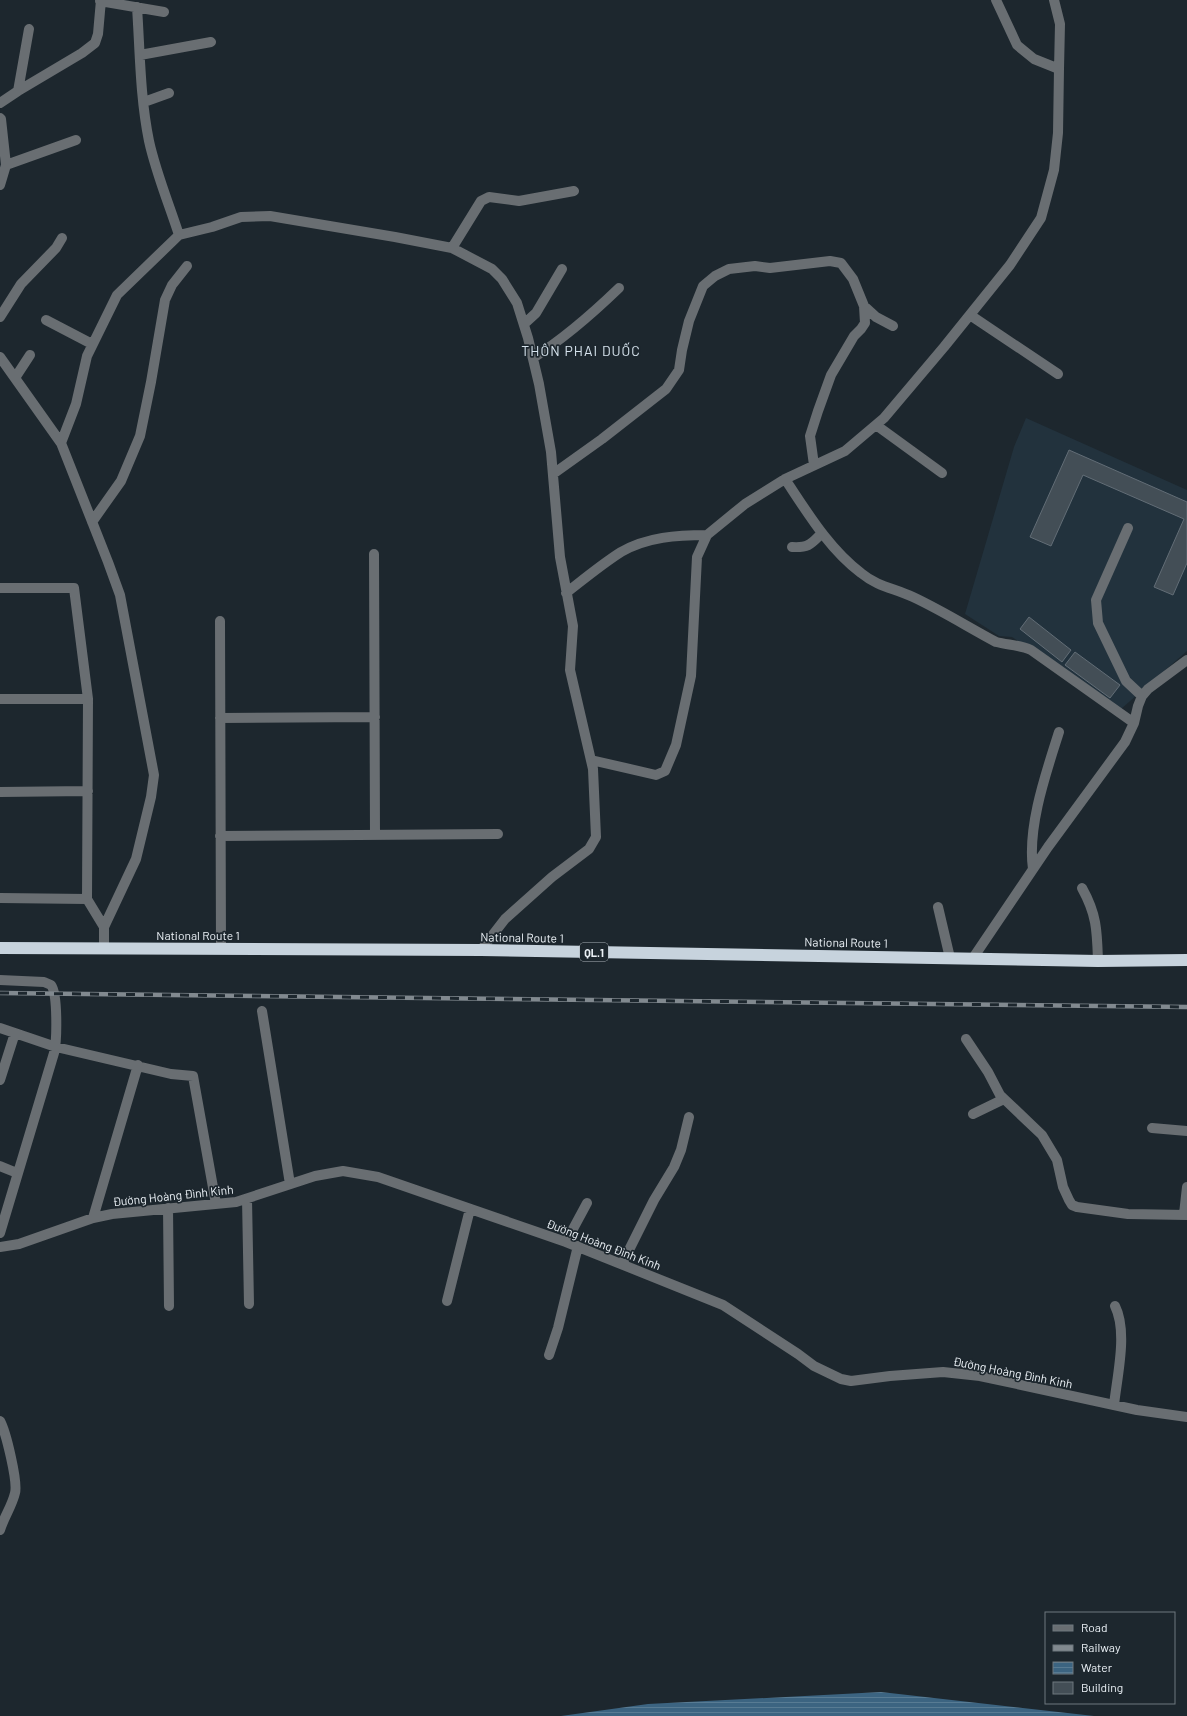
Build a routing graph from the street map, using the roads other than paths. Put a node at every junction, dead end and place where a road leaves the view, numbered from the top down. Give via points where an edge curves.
1 (101, 0) edge
2 (996, 0) edge
3 (1054, 0) edge
4 (137, 7) junction
5 (164, 12) dead end
6 (29, 29) dead end
7 (211, 42) dead end
8 (140, 55) junction
9 (1059, 69) junction
10 (18, 91) junction
11 (169, 93) dead end
12 (144, 102) junction
13 (0, 104) edge
14 (0, 119) edge
15 (76, 140) dead end
16 (6, 165) junction
17 (0, 184) edge
18 (574, 191) dead end
19 (179, 235) junction
20 (62, 238) dead end
21 (452, 248) junction
22 (187, 266) dead end
23 (562, 269) dead end
24 (619, 288) dead end
25 (864, 306) junction
26 (970, 315) junction
27 (0, 317) edge
28 (46, 320) dead end
29 (524, 324) junction
30 (893, 326) dead end
31 (92, 344) junction
32 (30, 354) dead end
33 (0, 357) edge
34 (533, 358) junction
35 (1058, 374) dead end
36 (15, 378) junction
37 (876, 425) junction
38 (61, 443) junction
39 (814, 465) junction
40 (553, 474) junction
41 (942, 474) dead end
42 (785, 479) junction
43 (92, 522) junction
44 (1128, 528) dead end
45 (822, 533) junction
46 (707, 535) junction
47 (792, 546) dead end
48 (374, 554) dead end
49 (0, 588) edge
50 (566, 592) junction
51 (220, 621) dead end
52 (1187, 660) edge
53 (1142, 696) junction
54 (0, 699) edge
55 (88, 699) junction
56 (375, 717) junction
57 (220, 718) junction
58 (1134, 723) junction
59 (1059, 732) dead end
60 (591, 760) junction
61 (88, 791) junction
62 (0, 792) edge
63 (498, 834) dead end
64 (375, 835) junction
65 (220, 836) junction
66 (1033, 869) junction
67 (1082, 888) dead end
68 (0, 898) edge
69 (87, 899) junction
70 (938, 907) dead end
71 (104, 927) junction
72 (0, 948) edge
73 (104, 949) junction
74 (221, 949) junction
75 (481, 950) junction
76 (950, 958) junction
77 (973, 958) junction
78 (1187, 960) edge
79 (1098, 961) junction
80 (0, 980) edge
81 (262, 1011) dead end
82 (0, 1028) edge
83 (15, 1033) junction
84 (966, 1039) dead end
85 (56, 1047) junction
86 (138, 1065) junction
87 (0, 1080) edge
88 (1004, 1100) junction
89 (973, 1114) dead end
90 (689, 1116) dead end
91 (1152, 1128) dead end
92 (1187, 1131) edge
93 (0, 1166) edge
94 (17, 1173) junction
95 (290, 1184) junction
96 (1187, 1187) edge
97 (247, 1199) junction
98 (587, 1203) dead end
99 (216, 1204) junction
100 (168, 1208) junction
101 (470, 1209) junction
102 (1185, 1215) edge
103 (93, 1218) junction
104 (0, 1232) edge
105 (566, 1242) junction
106 (578, 1246) junction
107 (0, 1247) edge
108 (622, 1264) junction
109 (447, 1301) dead end
110 (250, 1304) dead end
111 (169, 1306) dead end
112 (1115, 1306) dead end
113 (549, 1355) dead end
114 (1114, 1405) junction
115 (1187, 1417) edge
116 (0, 1421) edge
117 (2, 1518) edge
118 (0, 1530) edge

1 - 4 street
1 - 10 street via 95,43
2 - 9 street via 1016,45 1034,59
3 - 9 street via 1060,24
4 - 5 street
4 - 8 street
6 - 10 street
7 - 8 street
8 - 12 street
9 - 26 street via 1058,133 1054,170 1041,218 1010,265
10 - 13 street
11 - 12 street
12 - 19 street via 149,141
14 - 16 street
15 - 16 street
16 - 17 street
18 - 21 street via 519,201 489,197 481,201
19 - 21 street via 241,217 270,216
19 - 31 street via 117,295
20 - 27 street via 56,248 21,284
21 - 29 street via 492,269 502,279 517,302
22 - 43 street via 172,285 165,300 140,436 121,481
23 - 29 street via 536,313
24 - 34 street via 556,344
25 - 30 street via 876,317
25 - 39 street via 866,322 854,336 831,375 810,436
25 - 40 street via 853,279 840,263 830,261 770,268 755,266 729,269 715,276 703,286 690,321 679,370 666,389
26 - 35 street
26 - 37 street
28 - 31 street
29 - 34 street
31 - 38 street via 76,404
32 - 36 street
33 - 36 street
34 - 40 street
36 - 38 street
37 - 39 street via 845,451
37 - 41 street
38 - 43 street
39 - 42 street
40 - 50 street via 560,557
42 - 45 street
42 - 46 street via 745,504
43 - 71 street via 120,595 154,775 136,859
44 - 53 street via 1096,600 1098,623 1126,681
45 - 47 street via 810,546
45 - 58 street via 846,560 875,583 912,596 996,642 1031,650
46 - 50 street via 677,535 653,539 621,552
46 - 60 street via 697,557 690,676 676,745 665,771 656,775
48 - 56 street
49 - 55 street via 74,588
50 - 60 street via 573,626 570,670
51 - 57 street
52 - 53 street
53 - 58 street
54 - 55 street
55 - 61 street
56 - 57 street
56 - 64 street
57 - 65 street
58 - 66 street via 1112,762
59 - 66 street via 1037,810 1032,854
60 - 75 street via 596,837 590,850 552,877 505,919
61 - 62 street
61 - 69 street
63 - 64 street
64 - 65 street
65 - 74 street
66 - 77 street
67 - 79 street via 1095,917
68 - 69 street
69 - 71 street
70 - 76 street
71 - 73 street
72 - 73 highway, National Route 1 / QL.1
73 - 74 highway, National Route 1 / QL.1
74 - 75 highway, National Route 1 / QL.1
75 - 76 highway, National Route 1 / QL.1
76 - 77 highway, National Route 1 / QL.1
77 - 79 highway, National Route 1 / QL.1
78 - 79 highway, National Route 1 / QL.1
80 - 85 street via 44,982 53,987
81 - 95 street
82 - 83 street
83 - 85 street
83 - 87 street
84 - 88 street
85 - 86 street
85 - 94 street
86 - 99 street via 171,1074 193,1076
86 - 103 street
88 - 89 street
88 - 102 street via 1042,1135 1057,1160 1063,1187 1072,1205 1128,1214
90 - 108 street via 679,1156
91 - 92 street
93 - 94 street
94 - 104 street
95 - 97 street, Đường Hoàng Đình Kinh
95 - 101 street, Đường Hoàng Đình Kinh via 343,1171 358,1173 378,1177
96 - 102 street
97 - 99 street, Đường Hoàng Đình Kinh
97 - 110 street
98 - 105 street
99 - 100 street, Đường Hoàng Đình Kinh
100 - 103 street, Đường Hoàng Đình Kinh
100 - 111 street
101 - 105 street, Đường Hoàng Đình Kinh
101 - 109 street
103 - 107 street, Đường Hoàng Đình Kinh via 19,1244
105 - 106 street, Đường Hoàng Đình Kinh
106 - 108 street, Đường Hoàng Đình Kinh
106 - 113 street
108 - 114 street, Đường Hoàng Đình Kinh via 724,1305 814,1366 841,1379 851,1381 943,1372 980,1376
112 - 114 street via 1120,1315 1121,1329
114 - 115 street, Đường Hoàng Đình Kinh
116 - 117 street via 10,1453 16,1491 11,1506
117 - 118 street

